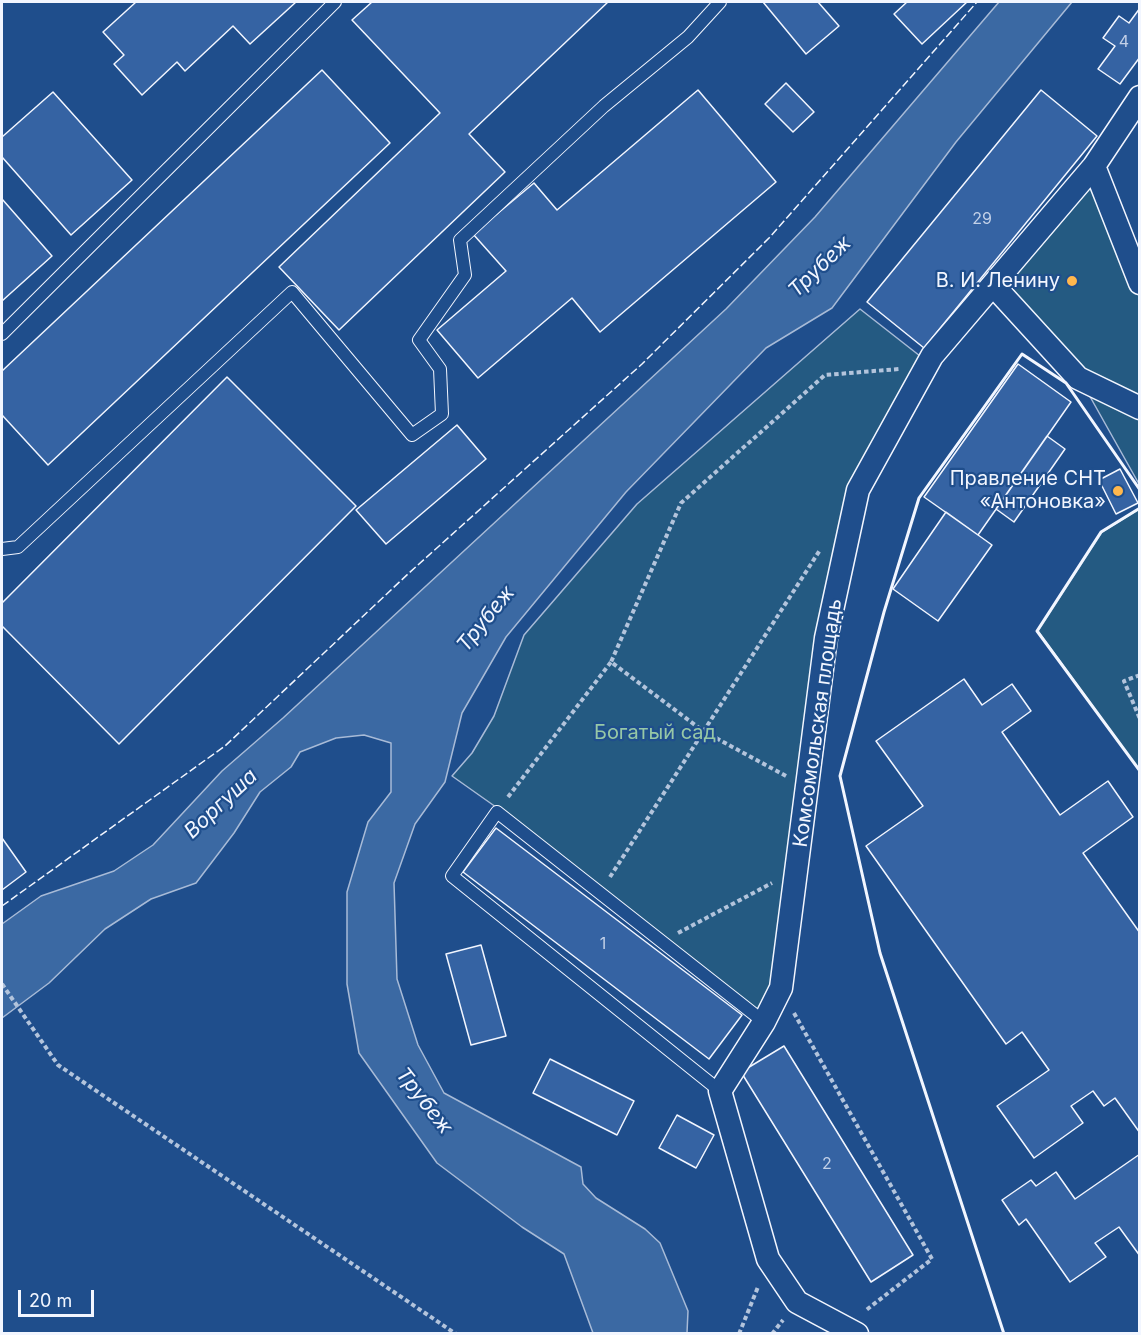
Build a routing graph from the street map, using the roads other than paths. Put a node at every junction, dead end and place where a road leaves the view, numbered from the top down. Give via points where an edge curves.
1 (335, 2) edge
2 (720, 2) edge
3 (1140, 97) edge
4 (1094, 166) junction
5 (1140, 282) edge
6 (993, 285) junction
7 (2, 334) edge
8 (1140, 408) edge
9 (2, 549) edge
10 (764, 1022) junction
11 (720, 1091) junction
12 (850, 1330) edge

1 - 7 lane
2 - 9 lane via 688,37 604,106 460,240 465,275 419,340 440,369 442,414 412,435 292,292 18,547
3 - 4 street, Комсомольская площадь
4 - 5 street
4 - 6 street, Комсомольская площадь
6 - 8 street via 1078,378
6 - 10 street, Комсомольская площадь via 932,356 858,490 826,638 781,988
10 - 11 street, Комсомольская площадь
10 - 11 lane via 497,812 452,876
11 - 12 street via 768,1259 797,1302

